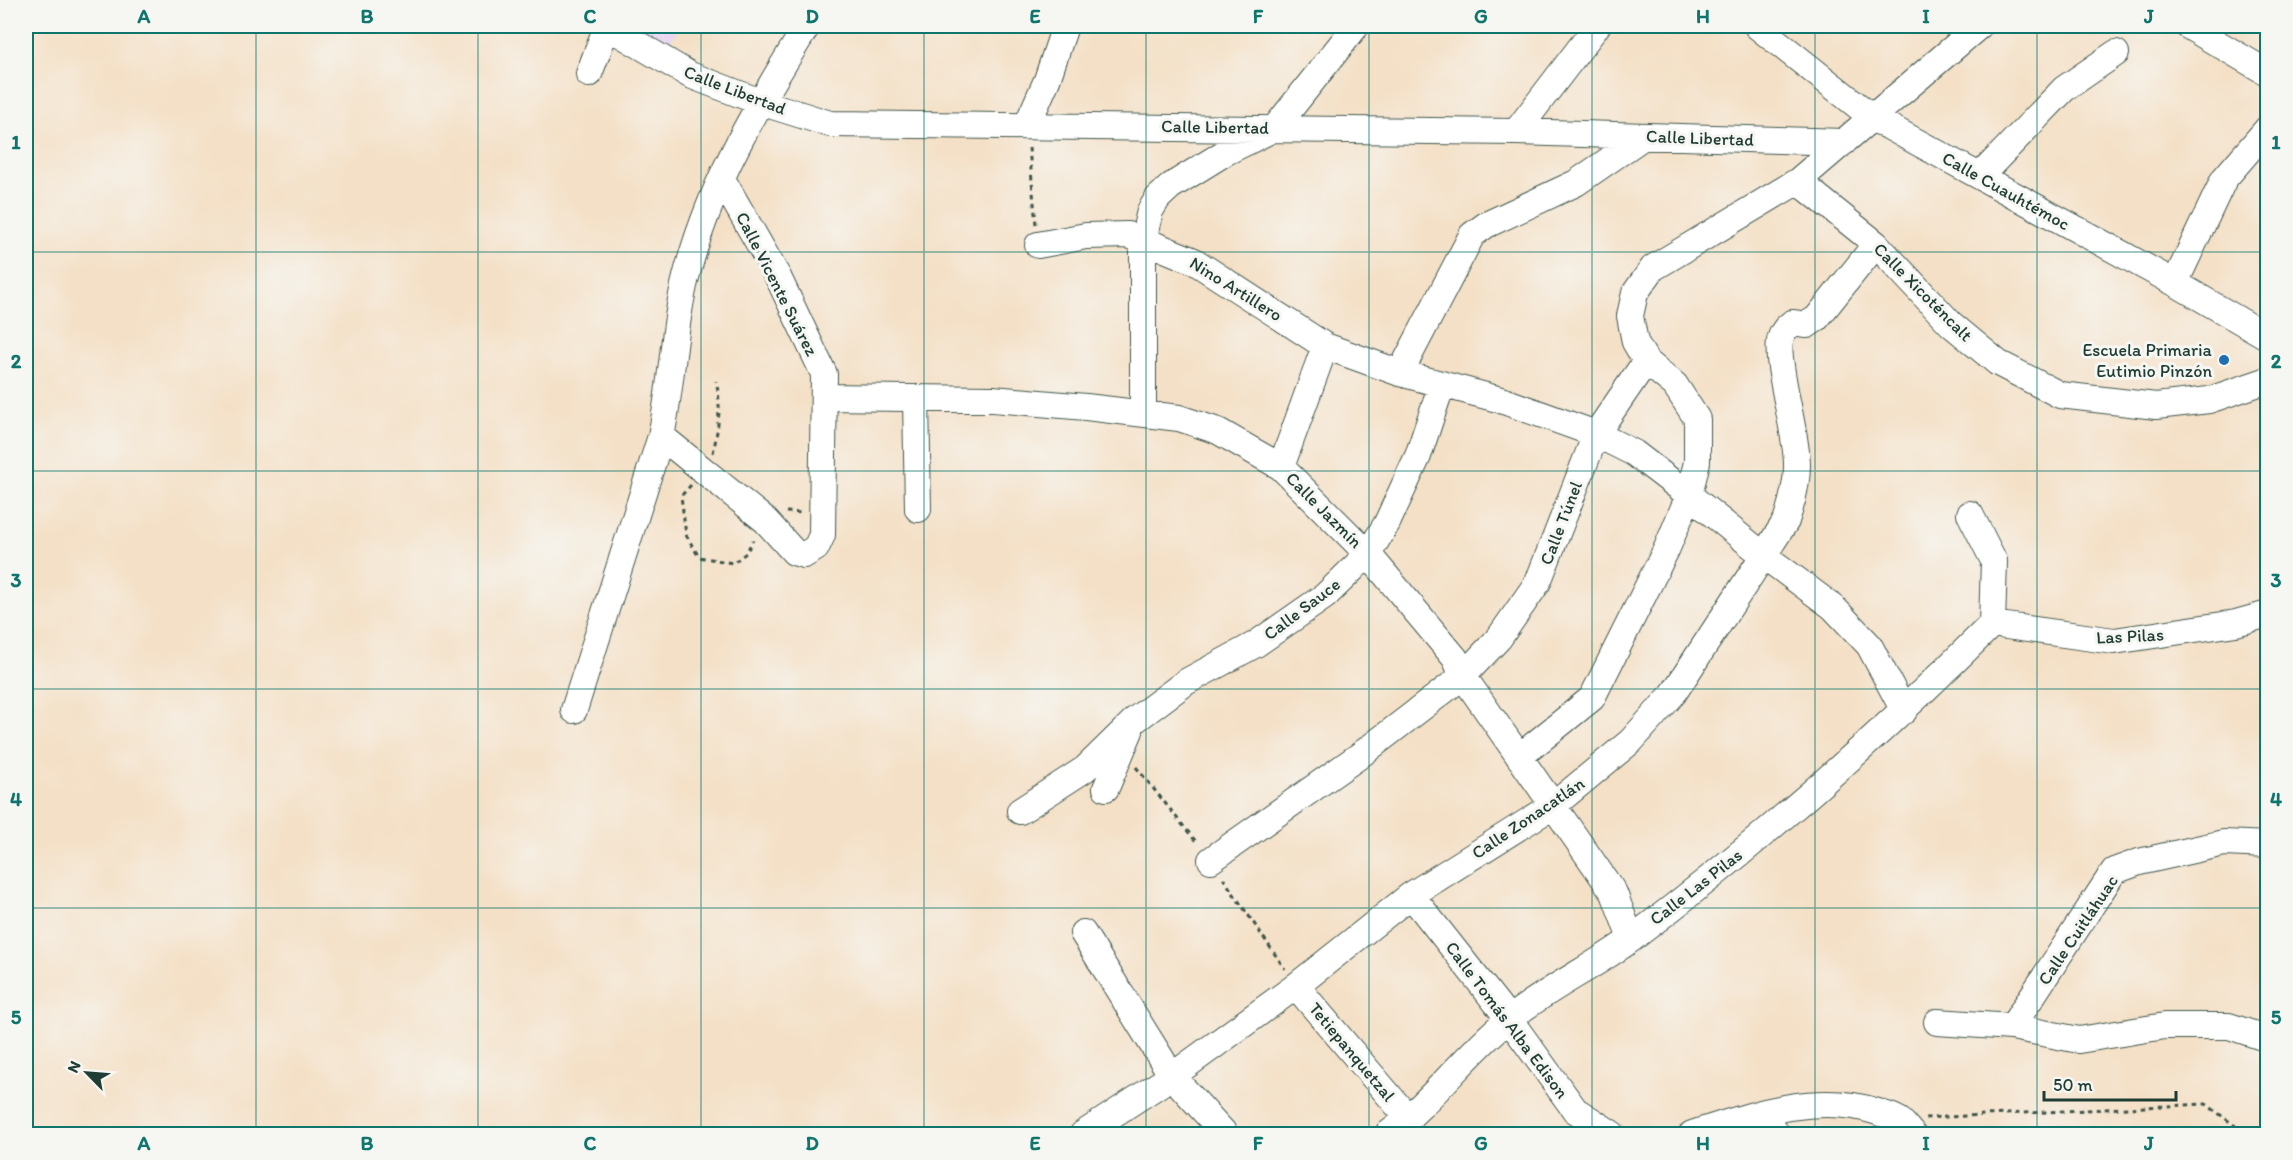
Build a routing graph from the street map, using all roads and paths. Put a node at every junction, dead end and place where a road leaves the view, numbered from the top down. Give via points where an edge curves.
1 (607, 26) edge
2 (807, 26) edge
3 (1065, 26) edge
4 (1356, 26) edge
5 (1597, 26) edge
6 (1757, 26) edge
7 (1979, 26) edge
8 (2188, 26) edge
9 (2116, 53) dead end
10 (2268, 73) edge
11 (589, 74) dead end
12 (760, 102) junction
13 (1873, 118) junction
14 (1027, 125) junction
15 (1275, 128) junction
16 (2268, 129) edge
17 (1516, 132) junction
18 (1644, 136) junction
19 (1844, 142) junction
20 (728, 166) junction
21 (1980, 176) junction
22 (1798, 180) junction
23 (1143, 240) junction
24 (1876, 244) junction
25 (1038, 245) joint
26 (2175, 283) junction
27 (2268, 337) edge
28 (1324, 346) junction
29 (1646, 362) junction
30 (1400, 373) junction
31 (2268, 380) edge
32 (1442, 384) junction
33 (824, 397) junction
34 (916, 399) junction
35 (1143, 412) junction
36 (1596, 434) junction
37 (661, 436) junction
38 (1281, 466) junction
39 (1689, 495) junction
40 (918, 508) dead end
41 (1971, 514) dead end
42 (1368, 554) junction
43 (1762, 555) junction
44 (2268, 614) edge
45 (1992, 624) junction
46 (1463, 676) junction
47 (574, 710) dead end
48 (1904, 711) junction
49 (1135, 720) junction
50 (1519, 757) junction
51 (1107, 788) dead end
52 (1554, 805) junction
53 (1020, 811) dead end
54 (2268, 845) edge
55 (1211, 860) dead end
56 (1411, 895) junction
57 (1083, 933) dead end
58 (1631, 939) junction
59 (1296, 986) junction
60 (1509, 1019) junction
61 (1937, 1022) dead end
62 (2012, 1027) junction
63 (2268, 1039) edge
64 (1172, 1076) junction
65 (1760, 1114) junction
66 (1409, 1119) junction
67 (1905, 1127) edge
68 (1083, 1134) edge
69 (1225, 1134) edge
70 (1388, 1134) edge
71 (1612, 1134) edge
72 (1692, 1134) edge
73 (1777, 1134) edge
74 (2246, 1134) edge

1 - 11 street
1 - 12 street, Calle Libertad via 690,75
2 - 12 street
3 - 14 street
4 - 15 street
5 - 17 street
6 - 13 street, Calle Cuauhtémoc
7 - 13 street
8 - 10 street
9 - 21 street via 2064,89
12 - 14 street, Calle Libertad via 830,124
12 - 20 street
13 - 19 street
13 - 21 street, Calle Cuauhtémoc
14 - 15 street, Calle Libertad
14 - 25 path
15 - 17 street, Calle Libertad
15 - 23 street via 1171,186 1150,212
16 - 26 street via 2224,179
17 - 18 street, Calle Libertad
18 - 19 street, Calle Libertad
18 - 30 street via 1576,183 1472,235
19 - 22 street
20 - 33 street, Calle Vicente Suárez via 824,374
20 - 37 street via 689,266
21 - 26 street, Calle Cuauhtémoc
22 - 24 street, Calle Xicoténcalt
22 - 29 street via 1653,268 1635,293 1630,316 1635,342
23 - 25 street, Nino Artillero via 1128,235 1086,236
23 - 28 street, Nino Artillero via 1194,261
23 - 35 street
24 - 31 street, Calle Xicoténcalt via 1959,330 1998,363 2060,395 2156,406 2209,400
24 - 43 street, Calle Zonacatlán via 1818,318 1807,325 1792,323 1780,338 1779,357 1797,465 1794,497 1786,521
26 - 27 street, Calle Cuauhtémoc
28 - 30 street, Nino Artillero
28 - 38 street
29 - 36 street, Calle Túnel
29 - 39 street via 1675,385 1697,419 1698,450
30 - 32 street, Nino Artillero
32 - 36 street, Nino Artillero via 1501,400
32 - 42 street, Calle Sauce via 1418,456 1387,524
33 - 34 street, Calle Jazmín
33 - 37 street, Calle Vicente Suárez via 822,535 816,548 804,555 794,552 765,521
34 - 35 street, Calle Jazmín via 993,399
34 - 40 street
35 - 38 street, Calle Jazmín via 1179,418 1218,431
36 - 39 street, Nino Artillero via 1634,453
36 - 46 street, Calle Túnel via 1538,582 1500,638
37 - 47 street
38 - 42 street, Calle Jazmín
39 - 43 street, Nino Artillero
39 - 50 street via 1667,548 1592,698
41 - 45 street via 1994,561
42 - 46 street, Calle Jazmín via 1455,658
42 - 49 street, Calle Sauce via 1325,596 1256,644 1186,682
43 - 48 street, Nino Artillero via 1833,607 1869,645
43 - 52 street, Calle Zonacatlán via 1673,694 1631,741
44 - 45 street, Las Pilas via 2236,623 2114,641
45 - 48 street, Calle Las Pilas
46 - 50 street, Calle Jazmín
46 - 55 street, Calle Túnel via 1359,756
48 - 58 street, Calle Las Pilas via 1715,875
49 - 51 street
49 - 53 street, Calle Sauce via 1085,769
50 - 52 street, Calle Jazmín
52 - 56 street, Calle Zonacatlán
52 - 58 street, Calle Jazmín via 1614,893
54 - 62 street, Calle Cuitláhuac via 2224,843 2114,871
56 - 59 street, Calle Zonacatlán
56 - 60 street, Calle Tomás Alba Edison
57 - 64 street
58 - 60 street, Calle Las Pilas
59 - 64 street, Calle Zonacatlán
59 - 66 street, Tetiepanquetzal
60 - 66 street, Calle Las Pilas
60 - 71 street, Calle Tomás Alba Edison via 1575,1110
61 - 62 street
62 - 63 street via 2079,1040 2165,1026 2229,1026
64 - 68 street, Calle Zonacatlán
64 - 69 street
65 - 67 street via 1806,1105 1840,1104 1868,1109
65 - 72 street
65 - 73 street
66 - 70 street, Calle Las Pilas
67 - 74 path via 2206,1104

